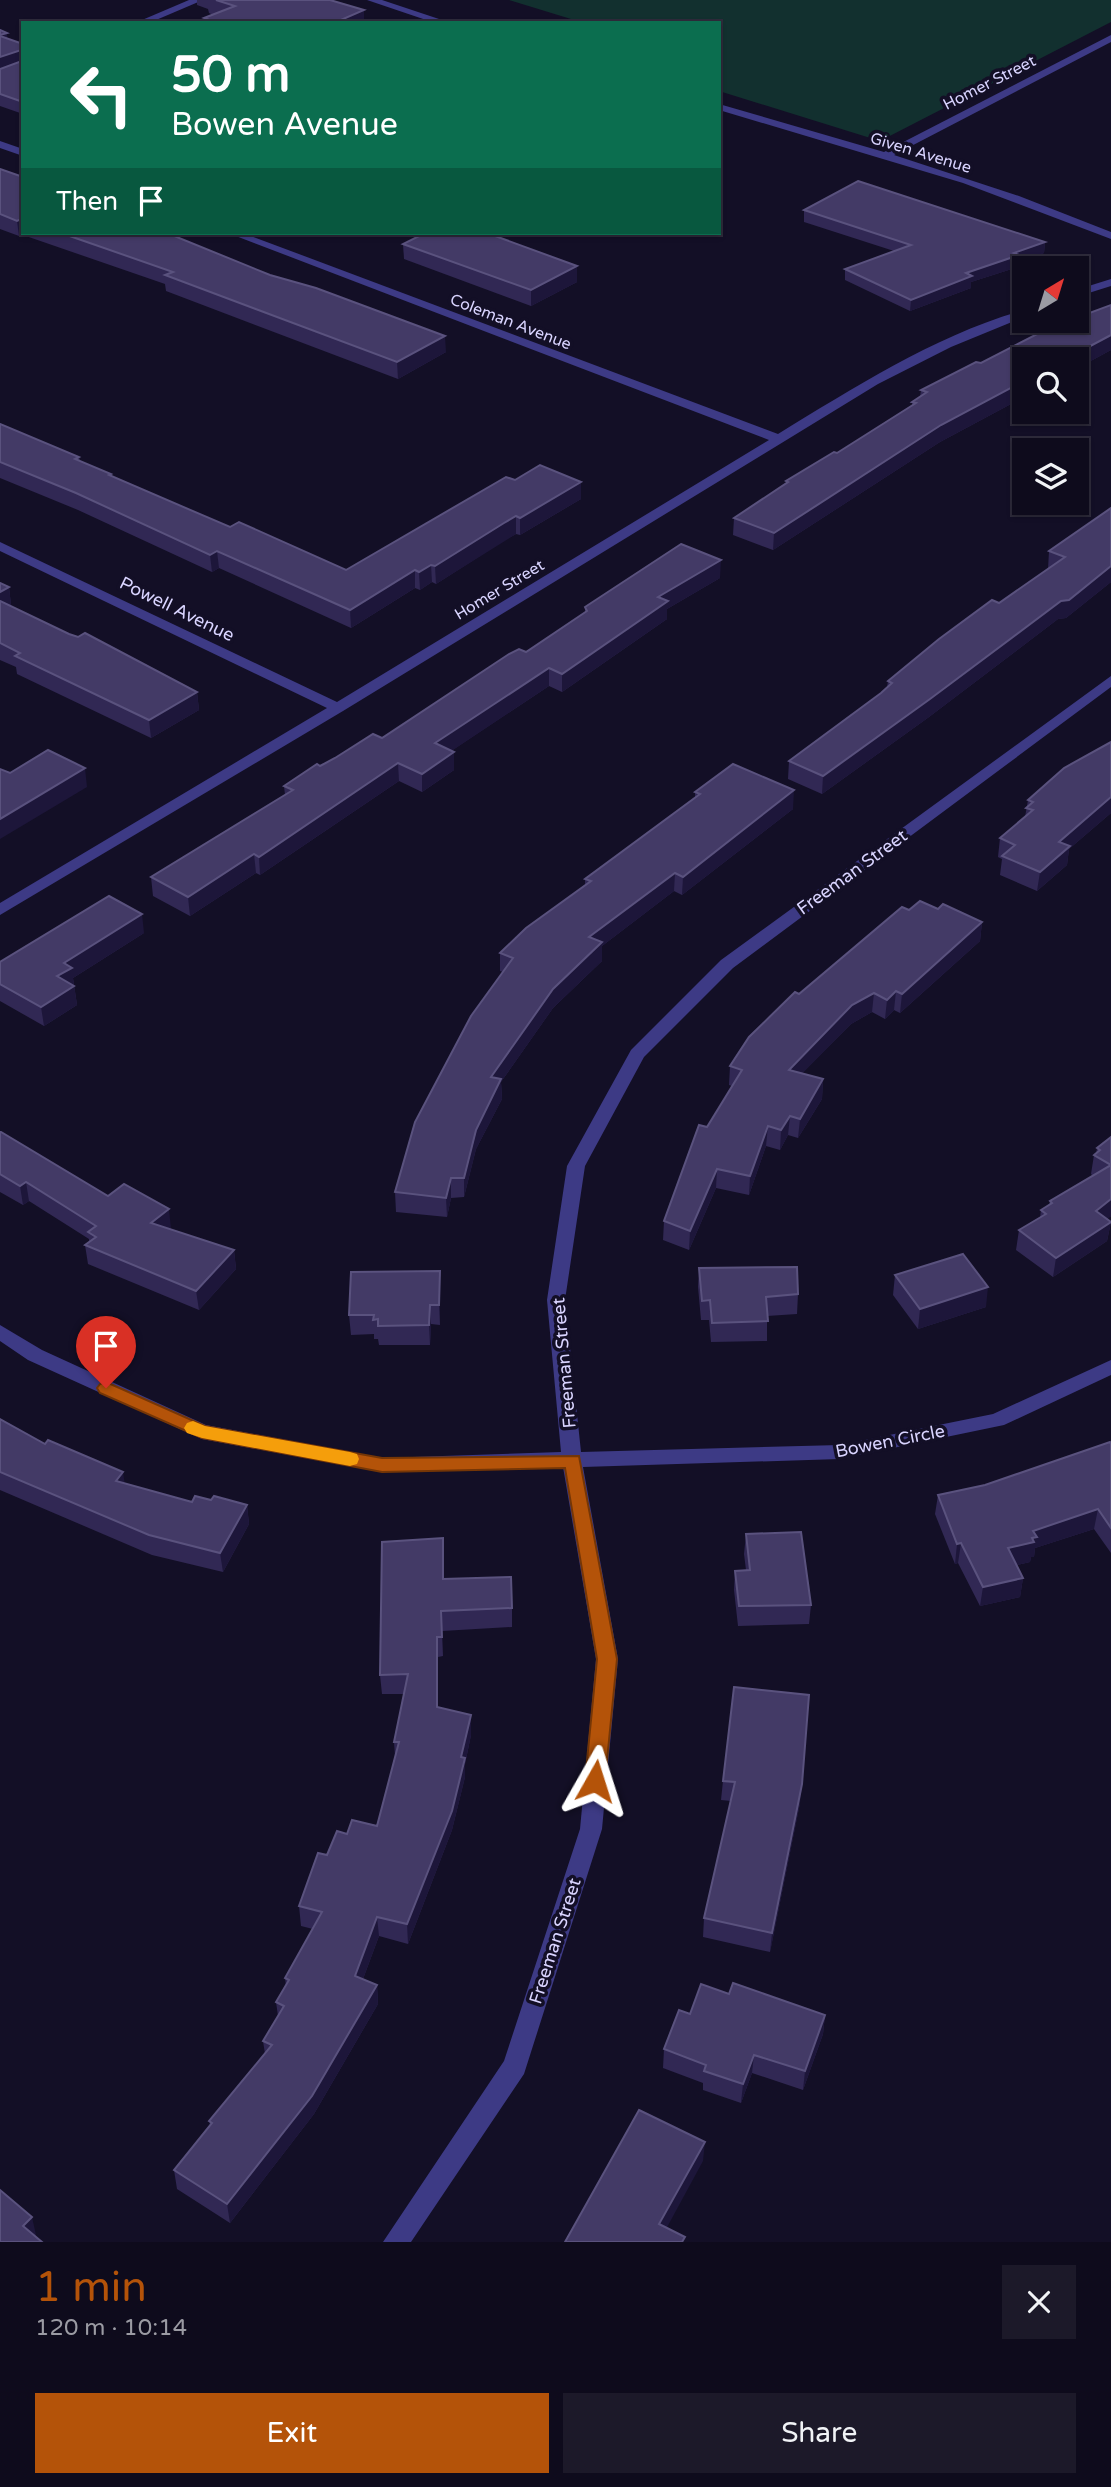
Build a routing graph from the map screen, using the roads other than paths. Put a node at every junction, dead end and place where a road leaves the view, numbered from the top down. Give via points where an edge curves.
1 (198, 0) edge
2 (372, 0) edge
3 (145, 21) edge
4 (440, 21) edge
5 (1111, 38) edge
6 (721, 108) edge
7 (0, 144) edge
8 (21, 152) edge
9 (882, 157) junction
10 (238, 235) edge
11 (1111, 236) edge
12 (1111, 282) edge
13 (1089, 290) edge
14 (1012, 318) edge
15 (778, 439) junction
16 (0, 546) edge
17 (1111, 680) edge
18 (338, 708) junction
19 (0, 910) edge
20 (0, 1332) edge
21 (1111, 1367) edge
22 (572, 1461) junction
23 (396, 2242) edge

1 - 3 street
2 - 4 street
5 - 9 street, Homer Street
6 - 9 street, Given Avenue
7 - 8 street
9 - 11 street, Given Avenue via 1037,206
10 - 15 street, Coleman Avenue
12 - 13 street
14 - 15 street, Homer Street via 911,362
15 - 18 street, Homer Street
16 - 18 street, Powell Avenue
17 - 22 street, Freeman Street via 727,964 637,1054 576,1166 556,1300
18 - 19 street, Homer Street
20 - 22 street, Bowen Circle via 35,1355 202,1432 382,1465
21 - 22 street, Bowen Circle via 997,1420 840,1452
22 - 23 street, Freeman Street via 607,1659 591,1829 515,2066

